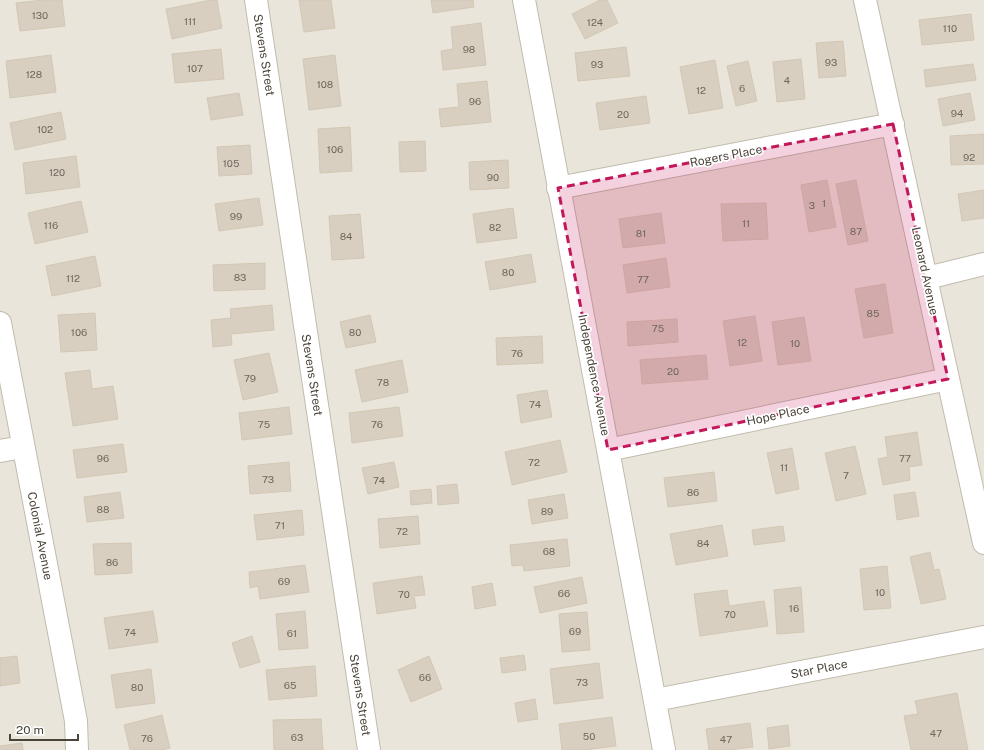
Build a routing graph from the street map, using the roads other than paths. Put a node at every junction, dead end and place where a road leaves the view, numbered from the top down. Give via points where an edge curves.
1 (256, 0) edge
2 (524, 0) edge
3 (865, 0) edge
4 (893, 124) junction
5 (558, 188) junction
6 (984, 264) edge
7 (927, 278) junction
8 (0, 322) edge
9 (948, 379) junction
10 (23, 447) junction
11 (608, 450) junction
12 (0, 451) edge
13 (984, 543) edge
14 (984, 637) edge
15 (655, 700) junction
16 (77, 750) edge
17 (369, 750) edge
18 (664, 750) edge

1 - 17 street, Stevens Street
2 - 5 street, Independence Avenue
3 - 4 street, Leonard Avenue
4 - 5 street, Rogers Place
4 - 7 street, Leonard Avenue
5 - 11 street, Independence Avenue
6 - 7 street
7 - 9 street, Leonard Avenue
8 - 10 street, Colonial Avenue
9 - 11 street, Hope Place
9 - 13 street, Leonard Avenue
10 - 12 street
10 - 16 street, Colonial Avenue via 76,721
11 - 15 street, Independence Avenue
14 - 15 street, Star Place
15 - 18 street, Independence Avenue

